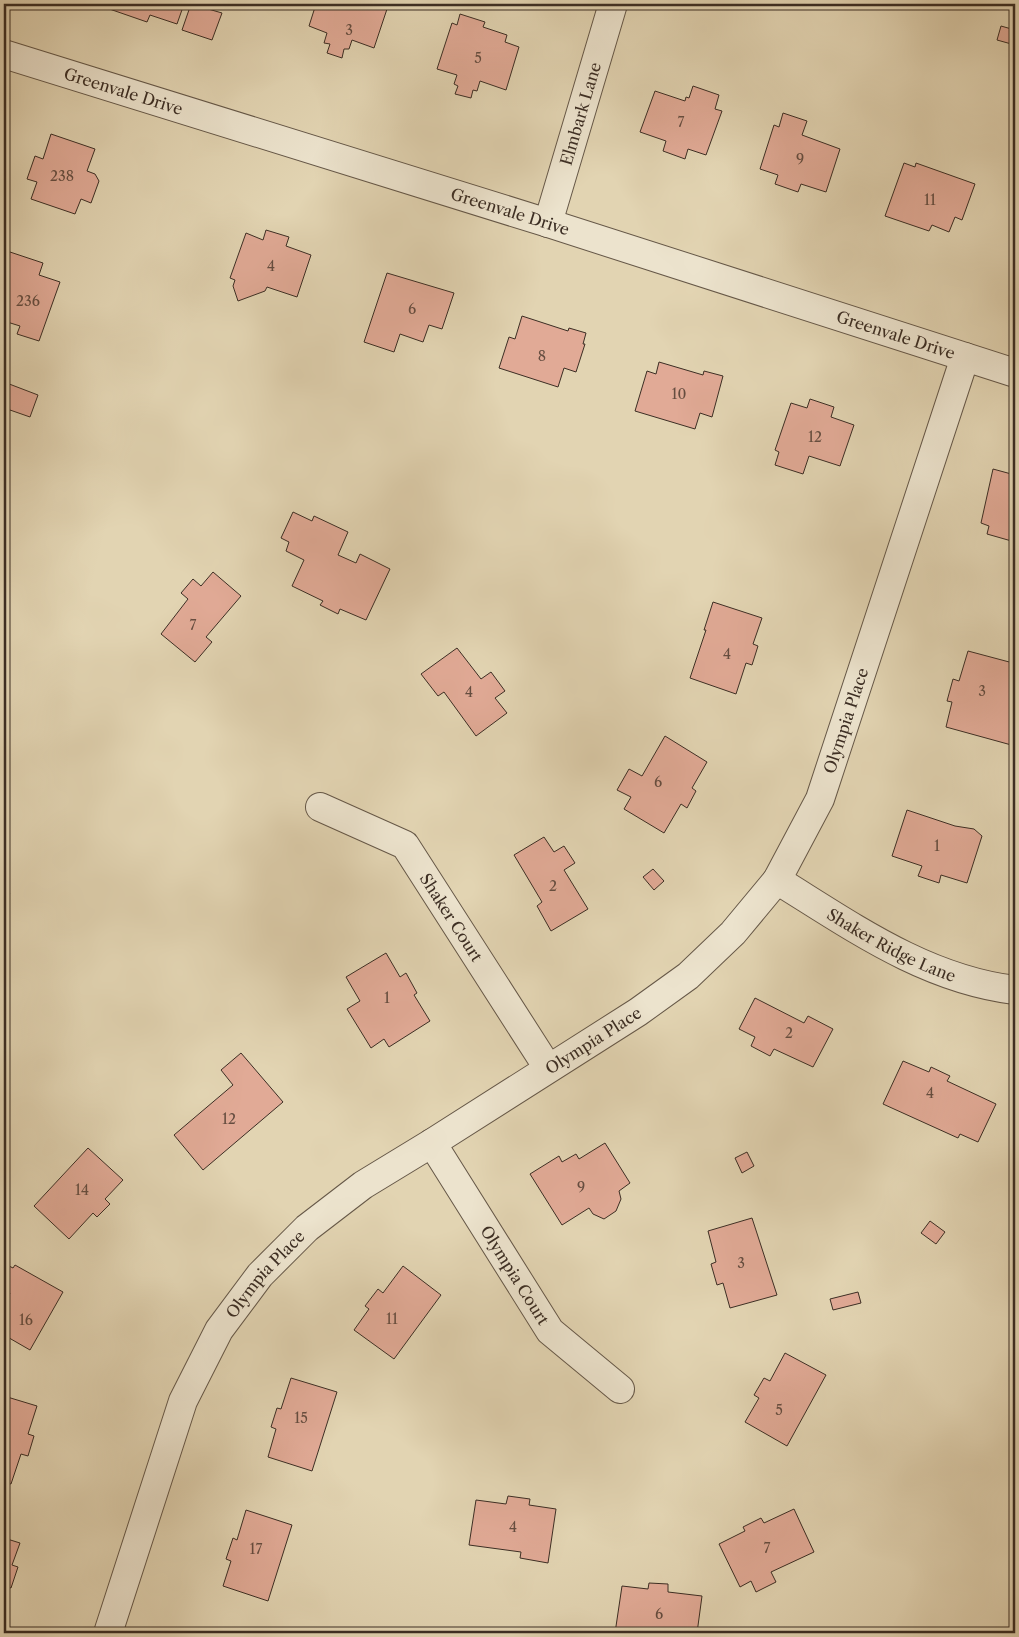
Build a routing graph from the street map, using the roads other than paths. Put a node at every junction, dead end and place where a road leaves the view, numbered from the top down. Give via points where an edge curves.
1 (613, 4) edge
2 (4, 54) edge
3 (548, 223) junction
4 (965, 357) junction
5 (1015, 373) edge
6 (320, 807) dead end
7 (777, 880) junction
8 (1015, 990) edge
9 (548, 1068) junction
10 (432, 1143) junction
11 (620, 1389) dead end
12 (108, 1633) edge

1 - 3 street, Elmbark Lane
2 - 3 street, Greenvale Drive
3 - 4 street, Greenvale Drive
4 - 5 street, Greenvale Drive
4 - 7 street, Olympia Place via 820,799
6 - 9 street, Shaker Court via 405,845
7 - 8 street, Shaker Ridge Lane via 871,939 929,969 992,987
7 - 9 street, Olympia Place via 733,933 688,976 638,1012
9 - 10 street, Olympia Place
10 - 11 street, Olympia Court via 550,1331
10 - 12 street, Olympia Place via 363,1185 307,1228 260,1275 218,1330 183,1401

